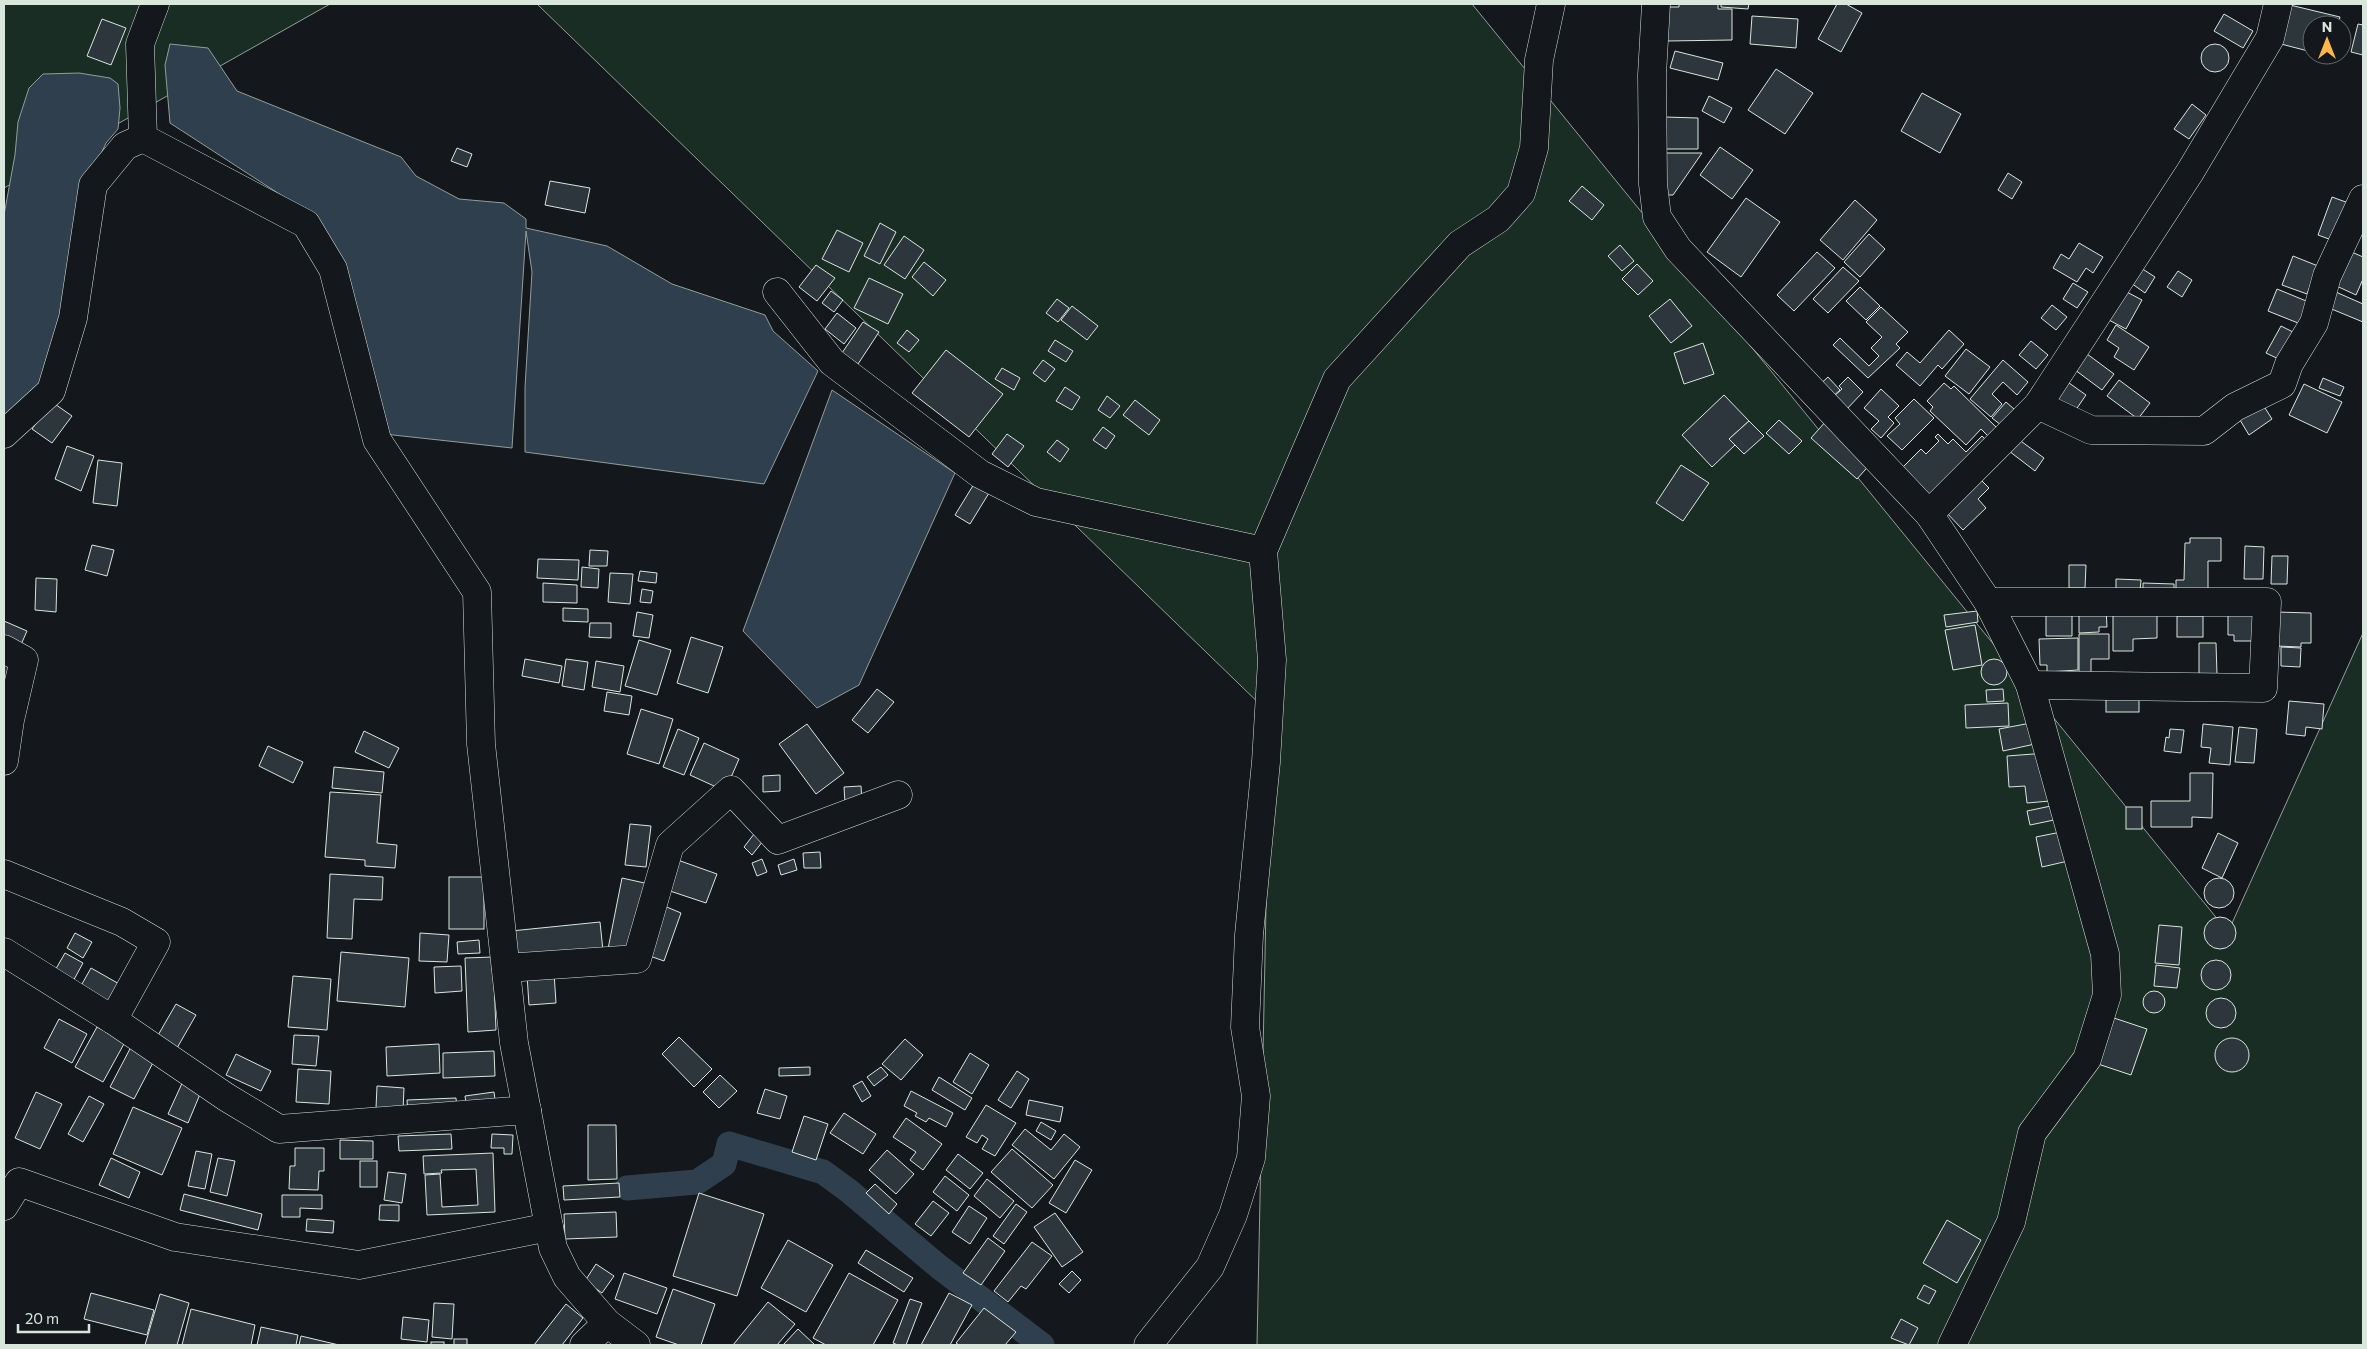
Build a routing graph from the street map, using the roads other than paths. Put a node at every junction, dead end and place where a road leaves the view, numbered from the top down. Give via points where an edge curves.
1 (155, 4) edge
2 (1551, 4) edge
3 (1656, 4) edge
4 (2278, 4) edge
5 (143, 138) junction
6 (2363, 199) edge
7 (777, 292) dead end
8 (2038, 405) junction
9 (4, 434) edge
10 (1929, 514) junction
11 (1263, 551) junction
12 (1988, 602) junction
13 (4, 649) edge
14 (2030, 685) junction
15 (7, 718) edge
16 (4, 761) edge
17 (898, 795) dead end
18 (4, 874) edge
19 (4, 952) edge
20 (506, 968) junction
21 (113, 1020) junction
22 (527, 1110) junction
23 (12, 1179) edge
24 (4, 1206) edge
25 (549, 1227) junction
26 (607, 1323) junction
27 (584, 1345) edge
28 (636, 1345) edge
29 (1148, 1345) edge
30 (1952, 1345) edge

1 - 5 street via 140,44
2 - 11 street via 1539,60 1534,148 1521,193 1498,219 1460,244 1337,379
3 - 10 street via 1652,151 1657,217 1678,249
4 - 8 street via 2270,38 2190,172
5 - 9 street via 125,146 93,185 73,318 51,391
5 - 20 street via 306,224 333,269 377,440 477,592 481,744
6 - 8 street via 2327,276 2314,323 2282,384 2235,407 2204,431 2091,430
7 - 11 street via 832,362 980,474 1036,502
8 - 10 street
10 - 12 street
11 - 29 street via 1272,660 1266,762 1248,935 1245,1027 1256,1096 1251,1158 1233,1215 1210,1267
12 - 14 street
12 - 14 street via 2267,602 2263,688
13 - 15 street via 24,660
14 - 30 street via 2104,954 2107,995 2087,1059 2032,1133 2011,1222
15 - 16 street
17 - 20 street via 778,840 731,790 670,845 637,959
18 - 21 street via 122,922 156,942
19 - 21 street
20 - 22 street via 514,1043
21 - 22 street via 279,1129
22 - 25 street
23 - 24 street
23 - 25 street via 175,1237 359,1265
25 - 26 street via 553,1248 567,1277
26 - 27 street
26 - 28 street

